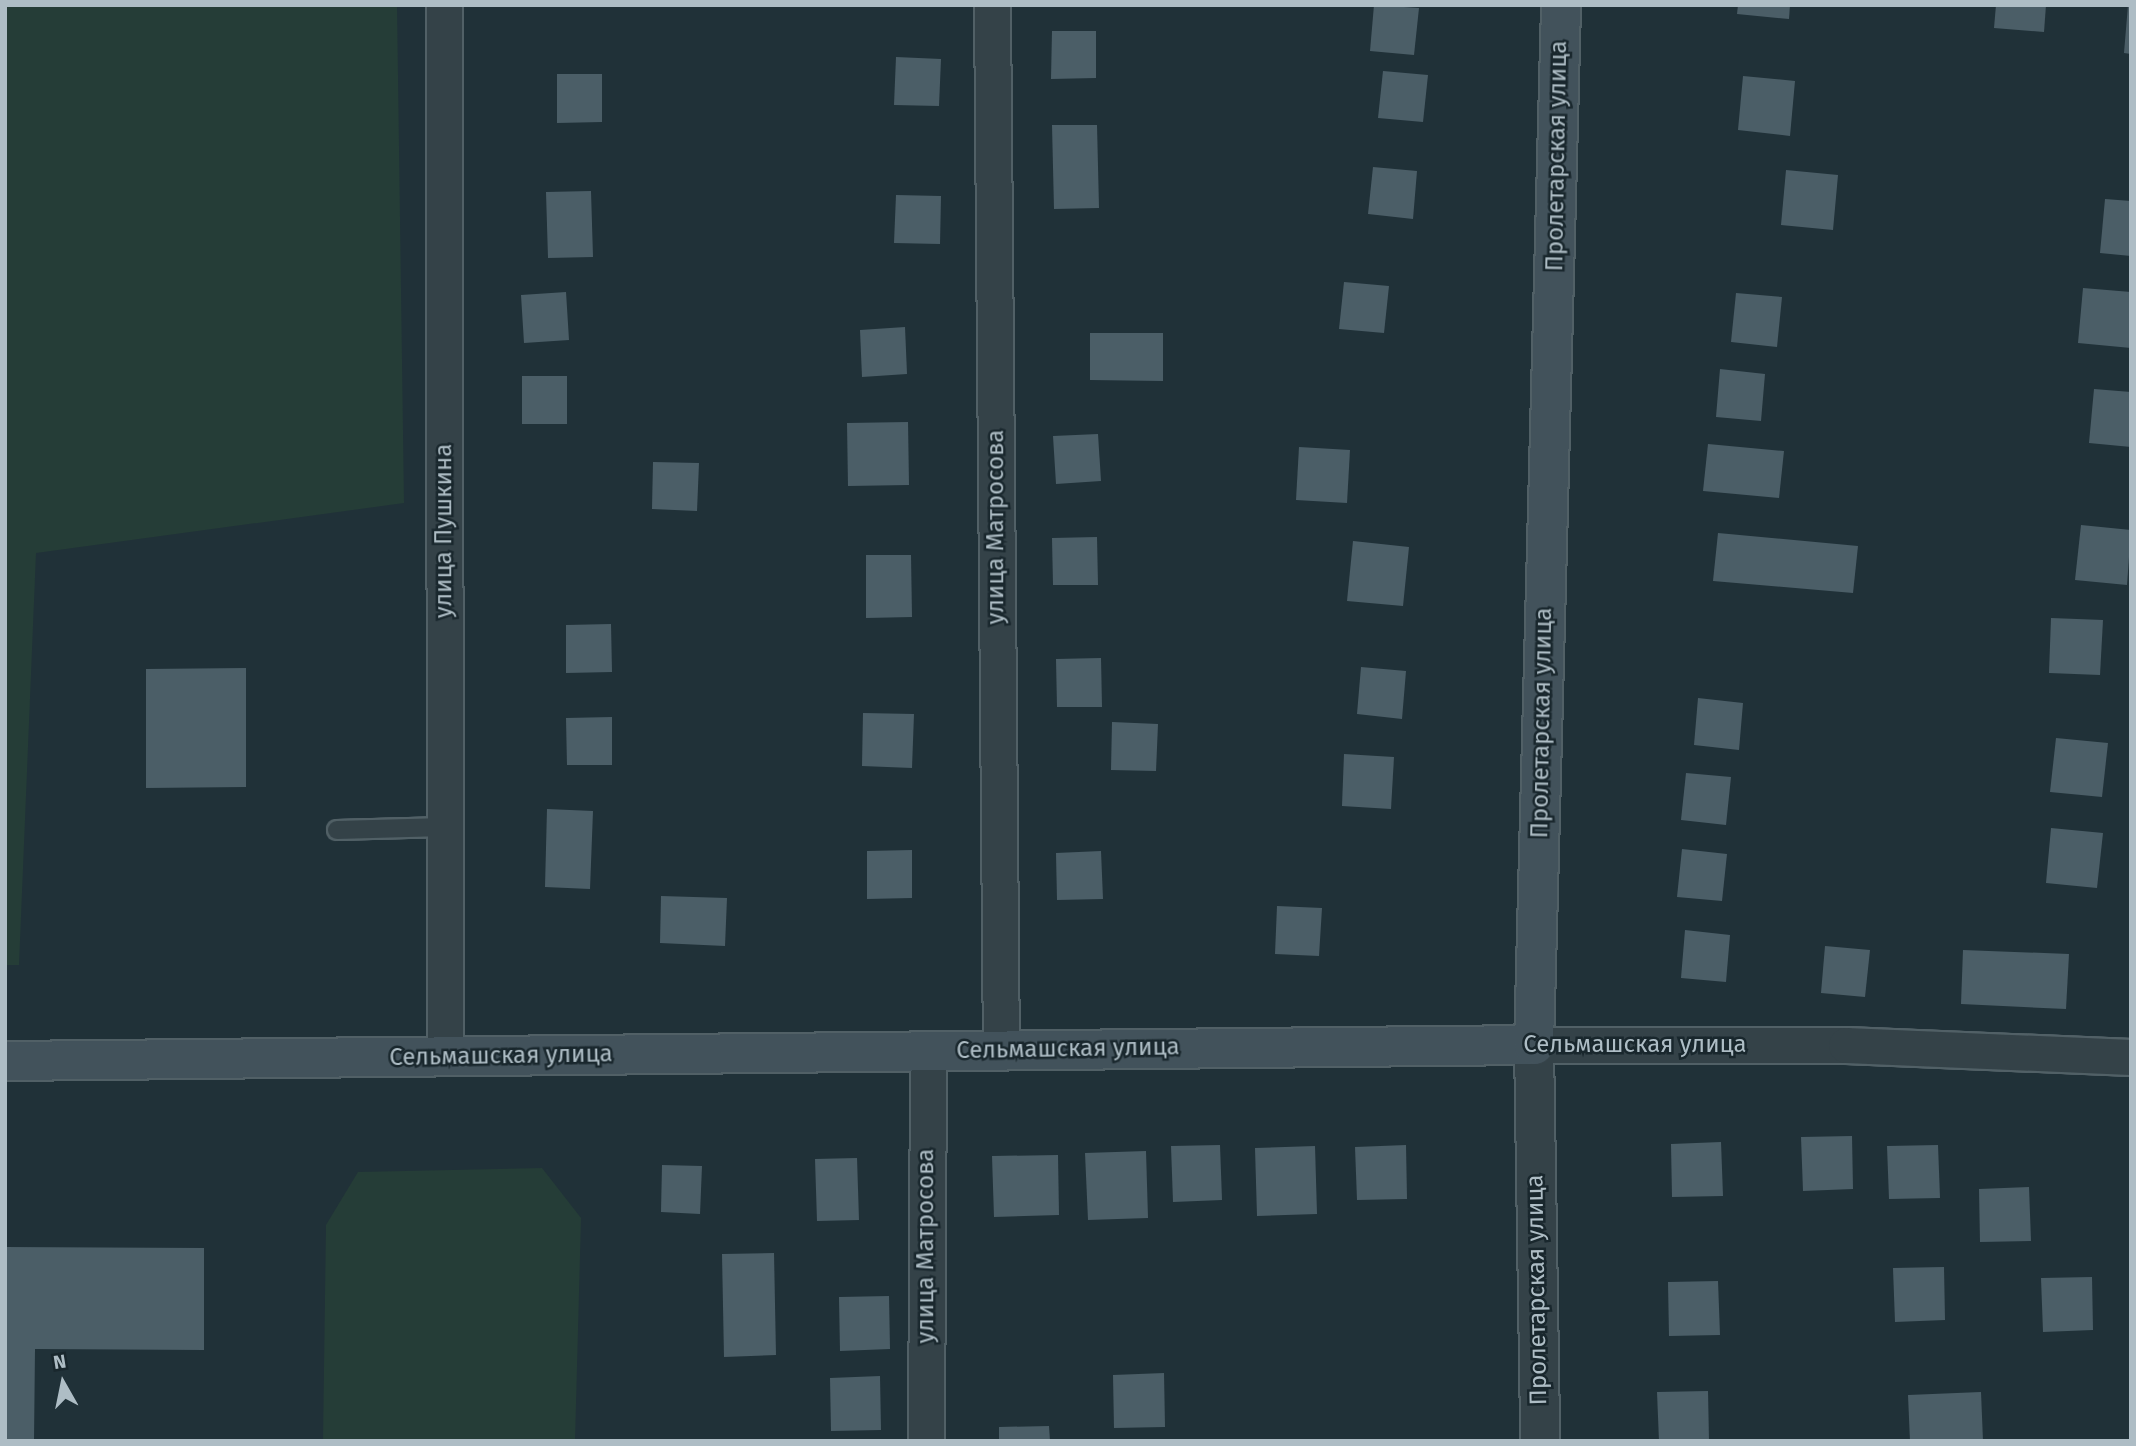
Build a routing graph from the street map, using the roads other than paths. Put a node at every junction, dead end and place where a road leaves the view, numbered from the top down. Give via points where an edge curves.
1 (444, 5) edge
2 (992, 5) edge
3 (1561, 5) edge
4 (444, 827) junction
5 (337, 830) dead end
6 (1534, 1045) junction
7 (1000, 1049) junction
8 (928, 1051) junction
9 (445, 1057) junction
10 (2131, 1057) edge
11 (5, 1061) edge
12 (926, 1441) edge
13 (1540, 1441) edge

1 - 4 street, улица Пушкина
2 - 7 street, улица Матросова
3 - 6 main road, Пролетарская улица
4 - 5 lane
4 - 9 street, улица Пушкина
6 - 7 main road, Сельмашская улица
6 - 10 street, Сельмашская улица via 1846,1045
6 - 13 street, Пролетарская улица
7 - 8 main road, Сельмашская улица
8 - 9 main road, Сельмашская улица
8 - 12 street, улица Матросова
9 - 11 main road, Сельмашская улица

